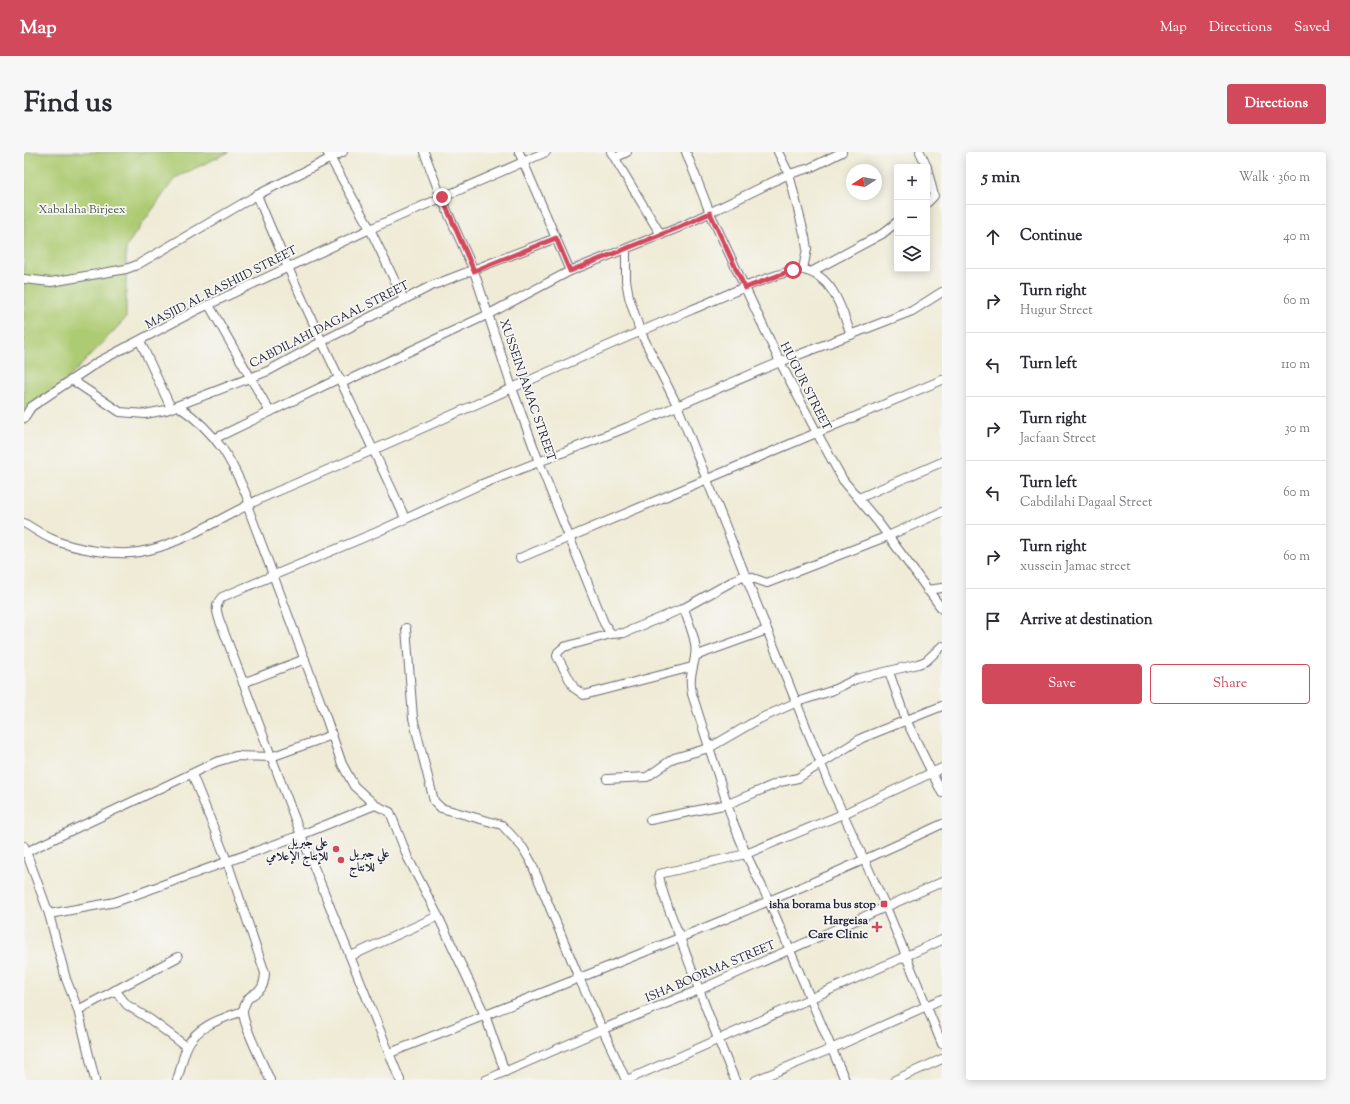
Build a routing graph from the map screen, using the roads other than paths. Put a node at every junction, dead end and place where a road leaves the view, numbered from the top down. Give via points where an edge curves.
1 (342, 152) edge
2 (424, 152) edge
3 (519, 152) edge
4 (546, 152) edge
5 (627, 152) edge
6 (686, 152) edge
7 (778, 152) edge
8 (842, 152) edge
9 (920, 152) edge
10 (329, 155) edge
11 (613, 155) edge
12 (523, 162) junction
13 (925, 164) edge
14 (789, 174) junction
15 (930, 180) edge
16 (257, 195) junction
17 (442, 197) junction
18 (930, 200) edge
19 (710, 213) junction
20 (894, 224) edge
21 (370, 229) junction
22 (661, 235) junction
23 (556, 238) junction
24 (626, 249) junction
25 (286, 267) junction
26 (474, 271) junction
27 (570, 271) junction
28 (807, 271) junction
29 (24, 279) edge
30 (745, 288) junction
31 (942, 292) edge
32 (404, 300) junction
33 (209, 305) junction
34 (489, 314) junction
35 (640, 331) junction
36 (851, 335) junction
37 (140, 341) junction
38 (323, 341) junction
39 (780, 362) junction
40 (250, 378) junction
41 (72, 380) junction
42 (341, 380) junction
43 (942, 380) edge
44 (512, 388) junction
45 (677, 405) junction
46 (174, 407) junction
47 (270, 412) junction
48 (24, 418) edge
49 (816, 433) junction
50 (216, 438) junction
51 (374, 451) junction
52 (539, 462) junction
53 (942, 462) edge
54 (708, 480) junction
55 (859, 498) junction
56 (248, 504) junction
57 (942, 512) edge
58 (405, 518) junction
59 (24, 522) edge
60 (888, 536) junction
61 (571, 538) junction
62 (520, 558) dead end
63 (744, 575) junction
64 (274, 576) junction
65 (942, 588) edge
66 (927, 590) junction
67 (684, 608) junction
68 (942, 609) edge
69 (406, 628) dead end
70 (767, 630) junction
71 (611, 634) junction
72 (942, 646) edge
73 (695, 656) junction
74 (305, 659) junction
75 (692, 667) junction
76 (889, 672) junction
77 (243, 683) junction
78 (797, 702) junction
79 (942, 706) edge
80 (906, 720) junction
81 (332, 735) junction
82 (708, 748) junction
83 (270, 757) junction
84 (821, 764) junction
85 (942, 768) edge
86 (931, 773) junction
87 (192, 774) junction
88 (607, 779) dead end
89 (942, 793) edge
90 (728, 804) junction
91 (375, 805) junction
92 (843, 814) junction
93 (650, 820) dead end
94 (942, 824) edge
95 (301, 835) junction
96 (24, 850) edge
97 (746, 854) junction
98 (227, 861) junction
99 (865, 861) junction
100 (942, 882) edge
101 (769, 901) junction
102 (886, 907) junction
103 (49, 914) junction
104 (438, 916) junction
105 (680, 938) junction
106 (942, 940) edge
107 (790, 950) junction
108 (906, 954) junction
109 (351, 956) junction
110 (178, 957) dead end
111 (579, 978) junction
112 (115, 990) junction
113 (699, 990) junction
114 (810, 999) junction
115 (942, 999) edge
116 (928, 1005) junction
117 (78, 1010) junction
118 (243, 1010) junction
119 (485, 1015) junction
120 (603, 1029) junction
121 (718, 1041) junction
122 (942, 1044) edge
123 (187, 1047) junction
124 (831, 1049) junction
125 (390, 1053) junction
126 (942, 1059) edge
127 (505, 1072) junction
128 (95, 1080) edge
129 (177, 1080) edge
130 (270, 1080) edge
131 (400, 1080) edge
132 (486, 1080) edge
133 (626, 1080) edge
134 (735, 1080) edge
135 (756, 1080) edge
136 (844, 1080) edge
137 (895, 1080) edge

1 - 10 street
2 - 17 street, XUSSEIN JAMAC STREET
3 - 12 street
4 - 12 street, MASJID AL RASHIID STREET
5 - 11 street
6 - 19 street, HUGUR STREET
7 - 14 street
8 - 14 street via 810,168
9 - 13 street
10 - 16 street
10 - 21 street
11 - 22 street
12 - 17 street, MASJID AL RASHIID STREET
12 - 23 street
14 - 19 street
14 - 28 street via 807,249
15 - 18 street via 934,196
16 - 25 street
16 - 29 street via 126,269 51,282
17 - 21 street, MASJID AL RASHIID STREET
17 - 26 street, XUSSEIN JAMAC STREET
19 - 22 street
19 - 30 street, HUGUR STREET
20 - 28 street via 882,234
21 - 25 street, MASJID AL RASHIID STREET
21 - 32 street
22 - 24 street
23 - 26 street, CABDILAHI DAGAAL STREET
23 - 27 street
24 - 27 street
24 - 35 street via 626,280
25 - 33 street, MASJID AL RASHIID STREET
25 - 38 street
26 - 32 street, CABDILAHI DAGAAL STREET via 431,286
26 - 34 street, XUSSEIN JAMAC STREET
27 - 34 street
28 - 30 street via 793,270
28 - 36 street via 825,281 839,300
30 - 35 street
30 - 39 street, HUGUR STREET
31 - 36 street via 912,311
32 - 38 street, CABDILAHI DAGAAL STREET
33 - 37 street, MASJID AL RASHIID STREET
33 - 40 street
34 - 42 street
34 - 44 street, XUSSEIN JAMAC STREET
35 - 44 street
35 - 45 street
36 - 39 street
37 - 41 street, MASJID AL RASHIID STREET via 98,362
37 - 46 street
38 - 40 street, CABDILAHI DAGAAL STREET
38 - 42 street
39 - 45 street
39 - 49 street, HUGUR STREET
40 - 46 street, CABDILAHI DAGAAL STREET
40 - 47 street
41 - 46 street, CABDILAHI DAGAAL STREET via 120,412 145,414
41 - 48 street, MASJID AL RASHIID STREET via 31,407
42 - 47 street
42 - 51 street
43 - 49 street
44 - 51 street
44 - 52 street, XUSSEIN JAMAC STREET
45 - 52 street
45 - 54 street
46 - 50 street via 193,416
47 - 50 street
49 - 54 street
49 - 55 street, HUGUR STREET via 843,480
50 - 56 street via 237,474
51 - 56 street
51 - 58 street
52 - 58 street
52 - 61 street, XUSSEIN JAMAC STREET
53 - 55 street
54 - 61 street
54 - 63 street
55 - 60 street, HUGUR STREET
56 - 59 street via 163,547 136,553 91,551 52,540
56 - 64 street
57 - 60 street
58 - 64 street
60 - 63 street via 767,583
60 - 66 street, HUGUR STREET
61 - 62 street
61 - 71 street, XUSSEIN JAMAC STREET via 604,623
63 - 67 street
63 - 70 street
64 - 74 street
64 - 77 street via 222,597 215,608
65 - 66 street
66 - 68 street, HUGUR STREET
67 - 71 street via 624,633
67 - 73 street via 695,644
69 - 111 street via 413,718 434,801 441,808 502,825 523,848
70 - 73 street
70 - 78 street
71 - 75 street via 564,647 558,652 557,656 578,692 589,694
72 - 76 street via 926,661
73 - 75 street
74 - 77 street
74 - 81 street
75 - 82 street via 692,694
76 - 78 street via 856,680
76 - 80 street
77 - 83 street
78 - 82 street via 759,719
78 - 84 street
79 - 80 street
80 - 84 street via 862,738
80 - 86 street
81 - 83 street
81 - 91 street via 342,764 354,786
82 - 88 street via 674,758 647,777
82 - 90 street
83 - 87 street via 236,756 216,762
83 - 95 street
84 - 90 street via 798,778 780,782
84 - 92 street
85 - 86 street
86 - 89 street
86 - 92 street
87 - 96 street
87 - 98 street
90 - 93 street
90 - 97 street
91 - 95 street
91 - 104 street via 390,812 408,858
92 - 97 street
92 - 99 street
94 - 99 street
95 - 98 street
95 - 109 street
96 - 103 street
97 - 101 street
97 - 105 street via 659,874
98 - 103 street via 115,902
98 - 118 street via 265,973 264,986 247,1000
99 - 101 street
99 - 102 street
100 - 102 street, ISHA BOORMA STREET
101 - 105 street
101 - 107 street
102 - 107 street, ISHA BOORMA STREET
102 - 108 street
103 - 117 street via 66,979
104 - 109 street
104 - 119 street
105 - 111 street
105 - 113 street
106 - 108 street
107 - 113 street, ISHA BOORMA STREET
107 - 114 street
108 - 114 street
108 - 116 street
109 - 125 street
110 - 112 street
111 - 119 street
111 - 120 street
112 - 117 street
112 - 123 street via 127,1005
113 - 120 street, ISHA BOORMA STREET
113 - 121 street
114 - 121 street
114 - 124 street
115 - 116 street
116 - 122 street
116 - 124 street
117 - 128 street
118 - 123 street via 214,1022
118 - 130 street via 245,1024
119 - 125 street
119 - 127 street
120 - 127 street, ISHA BOORMA STREET
120 - 133 street
121 - 133 street
121 - 134 street
123 - 129 street
124 - 135 street
124 - 136 street
125 - 131 street
126 - 137 street
127 - 132 street, ISHA BOORMA STREET

